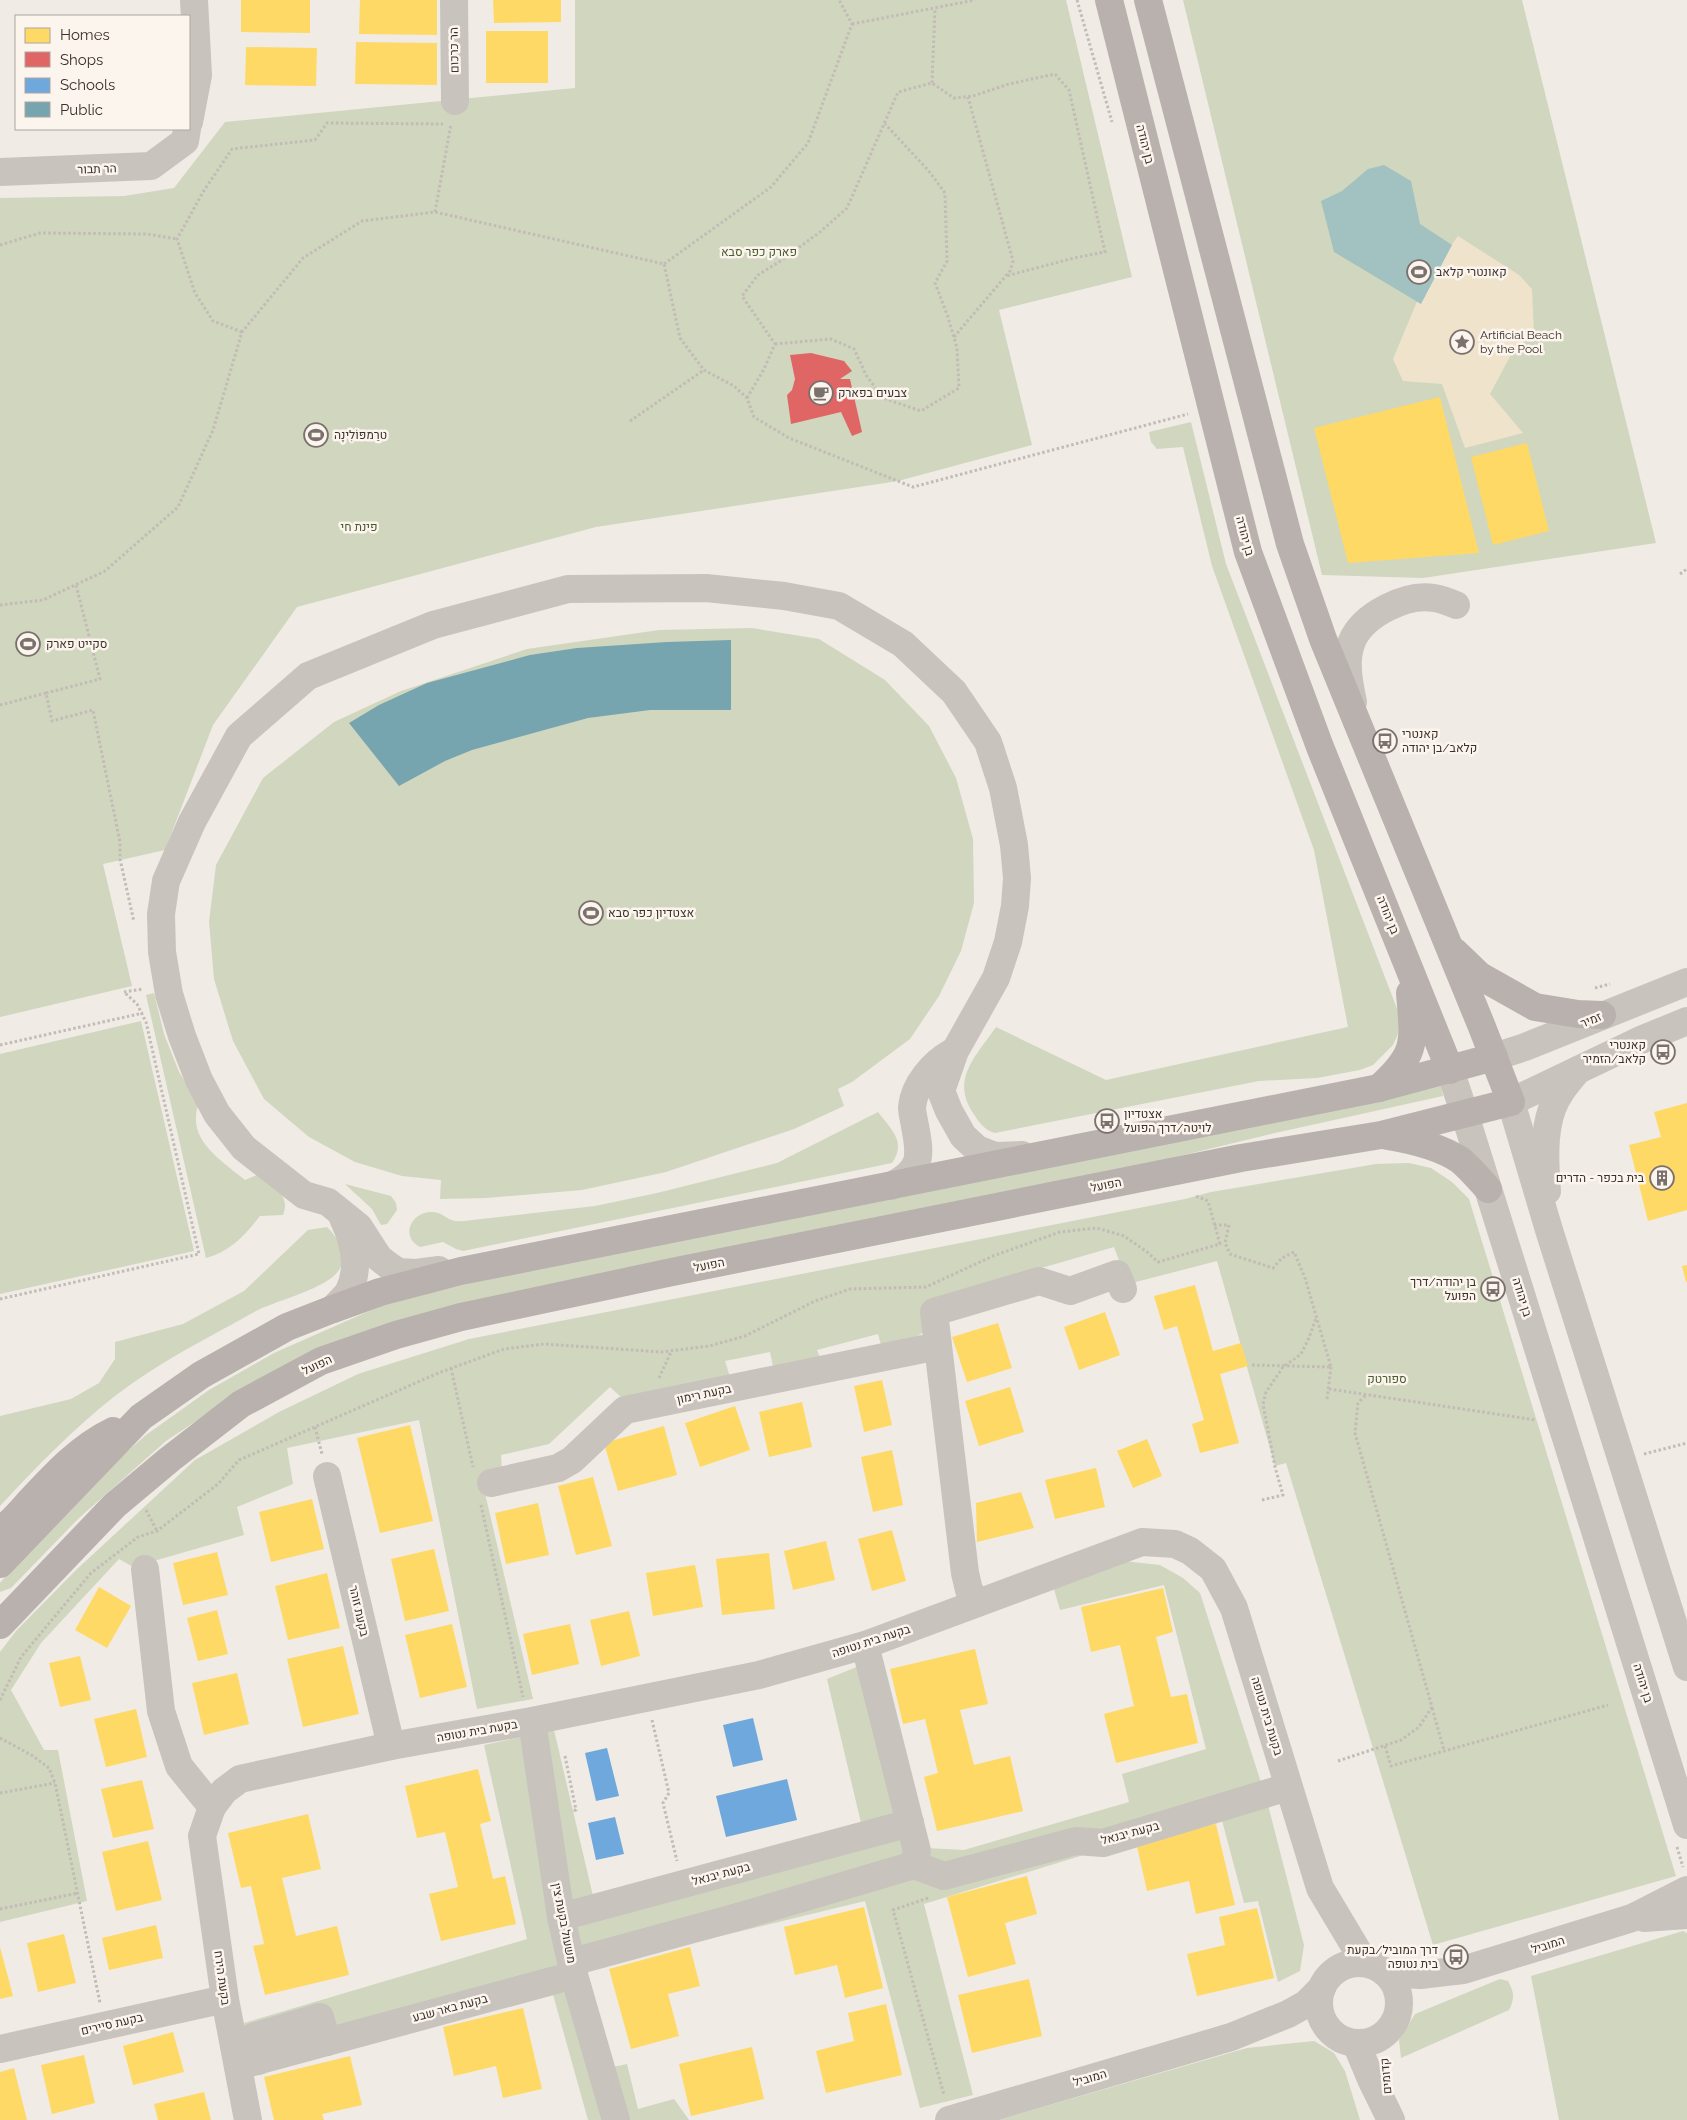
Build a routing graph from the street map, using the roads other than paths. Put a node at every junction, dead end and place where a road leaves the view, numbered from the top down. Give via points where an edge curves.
1 (194, 0) edge
2 (454, 0) edge
3 (1109, 0) edge
4 (1148, 0) edge
5 (455, 100) dead end
6 (190, 116) edge
7 (187, 131) edge
8 (0, 172) edge
9 (1456, 605) dead end
10 (1355, 716) junction
11 (1447, 943) junction
12 (1408, 964) junction
13 (1687, 982) edge
14 (1602, 1015) junction
15 (1687, 1021) edge
16 (955, 1051) junction
17 (1494, 1057) junction
18 (1579, 1069) junction
19 (1450, 1070) junction
20 (1379, 1088) junction
21 (1511, 1102) junction
22 (1465, 1115) junction
23 (1381, 1135) junction
24 (1048, 1154) junction
25 (891, 1186) junction
26 (1488, 1189) junction
27 (339, 1210) junction
28 (1549, 1230) junction
29 (461, 1271) junction
30 (1123, 1289) dead end
31 (333, 1309) junction
32 (938, 1346) junction
33 (141, 1417) junction
34 (327, 1476) dead end
35 (481, 1482) road end
36 (0, 1531) edge
37 (0, 1564) edge
38 (145, 1569) dead end
39 (977, 1603) junction
40 (12, 1606) edge
41 (0, 1625) edge
42 (865, 1645) junction
43 (1687, 1667) edge
44 (532, 1721) junction
45 (391, 1746) junction
46 (1288, 1787) junction
47 (212, 1806) junction
48 (910, 1823) junction
49 (1687, 1825) edge
50 (202, 1836) joint
51 (914, 1864) junction
52 (1687, 1890) edge
53 (1325, 1899) junction
54 (1687, 1915) edge
55 (561, 1917) junction
56 (1632, 1918) junction
57 (573, 1968) junction
58 (1381, 1969) junction
59 (1463, 1970) junction
60 (1327, 1981) junction
61 (225, 1999) junction
62 (1389, 2025) junction
63 (1331, 2030) junction
64 (1231, 2037) junction
65 (1356, 2042) junction
66 (0, 2049) edge
67 (248, 2064) junction
68 (1390, 2118) edge
69 (248, 2120) edge
70 (616, 2120) edge
71 (950, 2120) edge

1 - 6 street via 198,75
2 - 5 street, הר כרכום
3 - 12 main road, בן יהודה via 1248,552 1320,747
4 - 10 main road via 1290,544 1323,639
7 - 8 street, הר תבור via 151,166
9 - 10 street via 1432,597 1414,599 1375,614 1361,626 1352,642 1349,659
10 - 11 main road
11 - 14 main road via 1480,976 1535,1007
11 - 17 main road
12 - 19 main road, בן יהודה
12 - 20 main road via 1413,1036 1407,1057 1397,1072
13 - 14 street, זמיר
14 - 17 street, זמיר
15 - 18 street
16 - 24 street via 941,1091 963,1136 977,1149 994,1156
16 - 25 street via 938,1060 915,1092 912,1108 918,1157 907,1178
16 - 27 street via 996,978 1016,906 1017,878 1003,788 988,742 954,692 903,644 839,606 784,596 706,588 568,589 433,625 308,676 238,736 192,822 166,882 161,914 162,952 169,994 199,1080 217,1114 244,1148 304,1195 328,1202
17 - 19 main road
17 - 21 main road
18 - 21 street
18 - 28 street via 1562,1089 1552,1109 1547,1135
19 - 20 main road
19 - 22 street, בן יהודה
20 - 24 main road
21 - 22 main road, הפועל
21 - 28 street
22 - 23 main road, הפועל
22 - 26 street, בן יהודה
23 - 26 main road via 1418,1142 1459,1160
23 - 40 main road, הפועל via 1241,1158 691,1268 461,1317 396,1335 321,1361 241,1404 115,1505
24 - 25 main road
25 - 29 main road
26 - 49 street, בן יהודה
27 - 29 street via 359,1227 379,1258 398,1272
27 - 31 street via 355,1257 348,1292
28 - 43 street
29 - 31 main road via 380,1292
30 - 32 street via 1117,1274 1070,1291 1039,1281 934,1312
31 - 33 main road via 287,1327 200,1375
32 - 35 street, בקעת רימון via 625,1410 572,1460 558,1468
32 - 39 street via 965,1573 969,1590
33 - 36 main road via 97,1439 62,1467
33 - 37 main road
34 - 45 street, בקעת זוהר
38 - 47 street via 161,1711 179,1766
39 - 42 street, בקעת בית נטופה
39 - 46 street, בקעת בית נטופה via 1142,1542 1175,1544 1190,1551 1213,1569 1234,1608
40 - 41 main road, הפועל
42 - 44 street, בקעת בית נטופה via 759,1676
42 - 48 street
44 - 45 street, בקעת בית נטופה
44 - 55 street, משעול בקעת צין
45 - 47 street, בקעת בית נטופה via 240,1779
46 - 51 street, בקעת יבנאל via 1103,1843 1076,1841 944,1876
46 - 53 street, בקעת בית נטופה
47 - 50 street, בקעת בית נטופה
48 - 51 street via 917,1851
48 - 55 street, בקעת יבנאל
50 - 61 street, בקעת הירח
51 - 57 street
52 - 56 street, המוביל
53 - 58 street, בקעת בית נטופה via 1360,1955
53 - 60 street, בקעת בית נטופה via 1334,1948 1334,1963
54 - 56 street, המוביל
55 - 57 street, משעול בקעת צין
56 - 59 street, המוביל
57 - 67 street, בקעת באר שבע
57 - 70 street, משעול בקעת צין
58 - 59 street, המוביל via 1420,1975
58 - 60 street via 1354,1963 1342,1966
58 - 62 street via 1397,1989 1400,2000
59 - 62 street, המוביל via 1425,1990
60 - 63 street via 1320,1997 1322,2016
60 - 64 street, המוביל via 1306,2004
61 - 66 street, בקעת סיירים
61 - 67 street, בקעת הירח
62 - 65 street via 1366,2042
62 - 68 street, קדומים
63 - 64 street, המוביל via 1303,2027
63 - 65 street via 1345,2040
64 - 71 street, המוביל
65 - 68 street, קדומים
67 - 69 street, בקעת הירח

